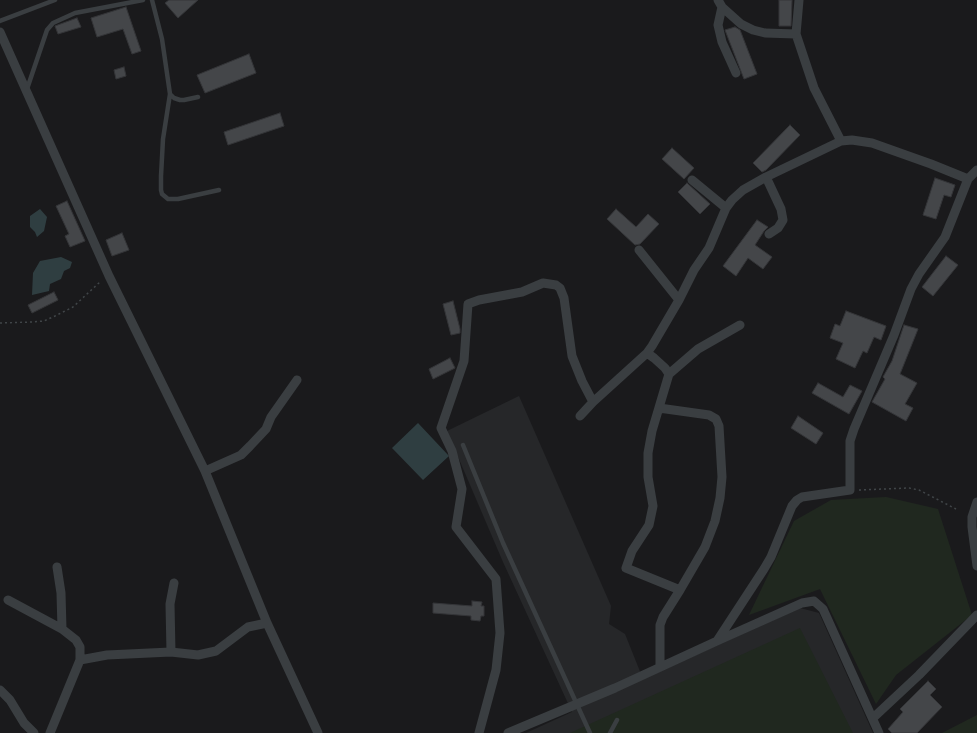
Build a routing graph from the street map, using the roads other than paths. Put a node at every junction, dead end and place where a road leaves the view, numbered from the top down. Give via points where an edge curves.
1 (55, 0) edge
2 (143, 0) edge
3 (152, 0) edge
4 (799, 0) edge
5 (720, 4) edge
6 (0, 21) edge
7 (0, 32) edge
8 (796, 34) junction
9 (736, 73) dead end
10 (26, 90) junction
11 (170, 94) junction
12 (198, 97) dead end
13 (841, 142) junction
14 (977, 170) edge
15 (766, 177) junction
16 (968, 179) junction
17 (692, 180) dead end
18 (220, 190) dead end
19 (726, 208) junction
20 (769, 234) dead end
21 (639, 250) dead end
22 (679, 300) junction
23 (740, 325) dead end
24 (647, 353) junction
25 (669, 374) junction
26 (297, 380) dead end
27 (593, 402) junction
28 (659, 408) junction
29 (580, 416) dead end
30 (463, 445) dead end
31 (205, 471) junction
32 (977, 502) edge
33 (977, 566) edge
34 (57, 567) dead end
35 (174, 582) dead end
36 (680, 590) junction
37 (8, 600) dead end
38 (977, 615) edge
39 (267, 623) junction
40 (62, 629) junction
41 (717, 640) junction
42 (171, 652) junction
43 (80, 660) junction
44 (660, 667) junction
45 (0, 690) edge
46 (577, 704) junction
47 (873, 718) junction
48 (617, 720) dead end
49 (34, 733) edge
50 (50, 733) edge
51 (318, 733) edge
52 (479, 733) edge
53 (508, 733) edge
54 (590, 733) edge
55 (610, 733) edge
56 (879, 733) edge

1 - 6 lane
2 - 10 lane via 75,14 53,23 47,30
3 - 11 lane via 162,39
4 - 8 street
5 - 8 street via 741,24 753,30
5 - 9 street via 718,25 722,42
7 - 10 street
8 - 13 street via 814,88
10 - 31 street via 109,276
11 - 12 lane via 180,100
11 - 18 lane via 163,139 162,194 168,198 178,199
13 - 15 street
13 - 16 street via 852,140 872,143
14 - 16 street
15 - 19 street via 743,190
15 - 20 street via 783,220 778,228
16 - 41 street via 945,238 911,289 854,430 850,441 850,490 802,496 797,500 792,506 768,563
17 - 19 street
19 - 22 street via 709,248
21 - 22 street
22 - 24 street
23 - 25 street via 698,349
24 - 25 street
24 - 27 street
25 - 28 street
26 - 31 street via 271,417 266,429 241,455
27 - 29 street
27 - 52 street via 572,356 564,298 560,288 543,283 522,292 468,304 464,360 441,428 452,451 462,490 456,527 496,579 500,633 496,670
28 - 36 street via 648,453 652,506 649,525 632,551 626,568
28 - 36 street via 709,415 716,419 719,426 722,477 715,521 705,547
30 - 46 lane via 503,543
31 - 39 street
32 - 33 street via 972,527
34 - 40 street
35 - 42 street via 170,604
36 - 44 street via 660,625
37 - 40 street
38 - 47 street
39 - 42 street via 248,627 216,651 198,655
39 - 51 street
40 - 43 street via 78,642
41 - 44 street
41 - 47 street via 802,603 814,601 823,608
42 - 43 street via 107,655
43 - 50 street
44 - 46 street
45 - 49 street via 10,700 24,724
46 - 53 street
46 - 54 lane
47 - 56 street
48 - 55 lane

